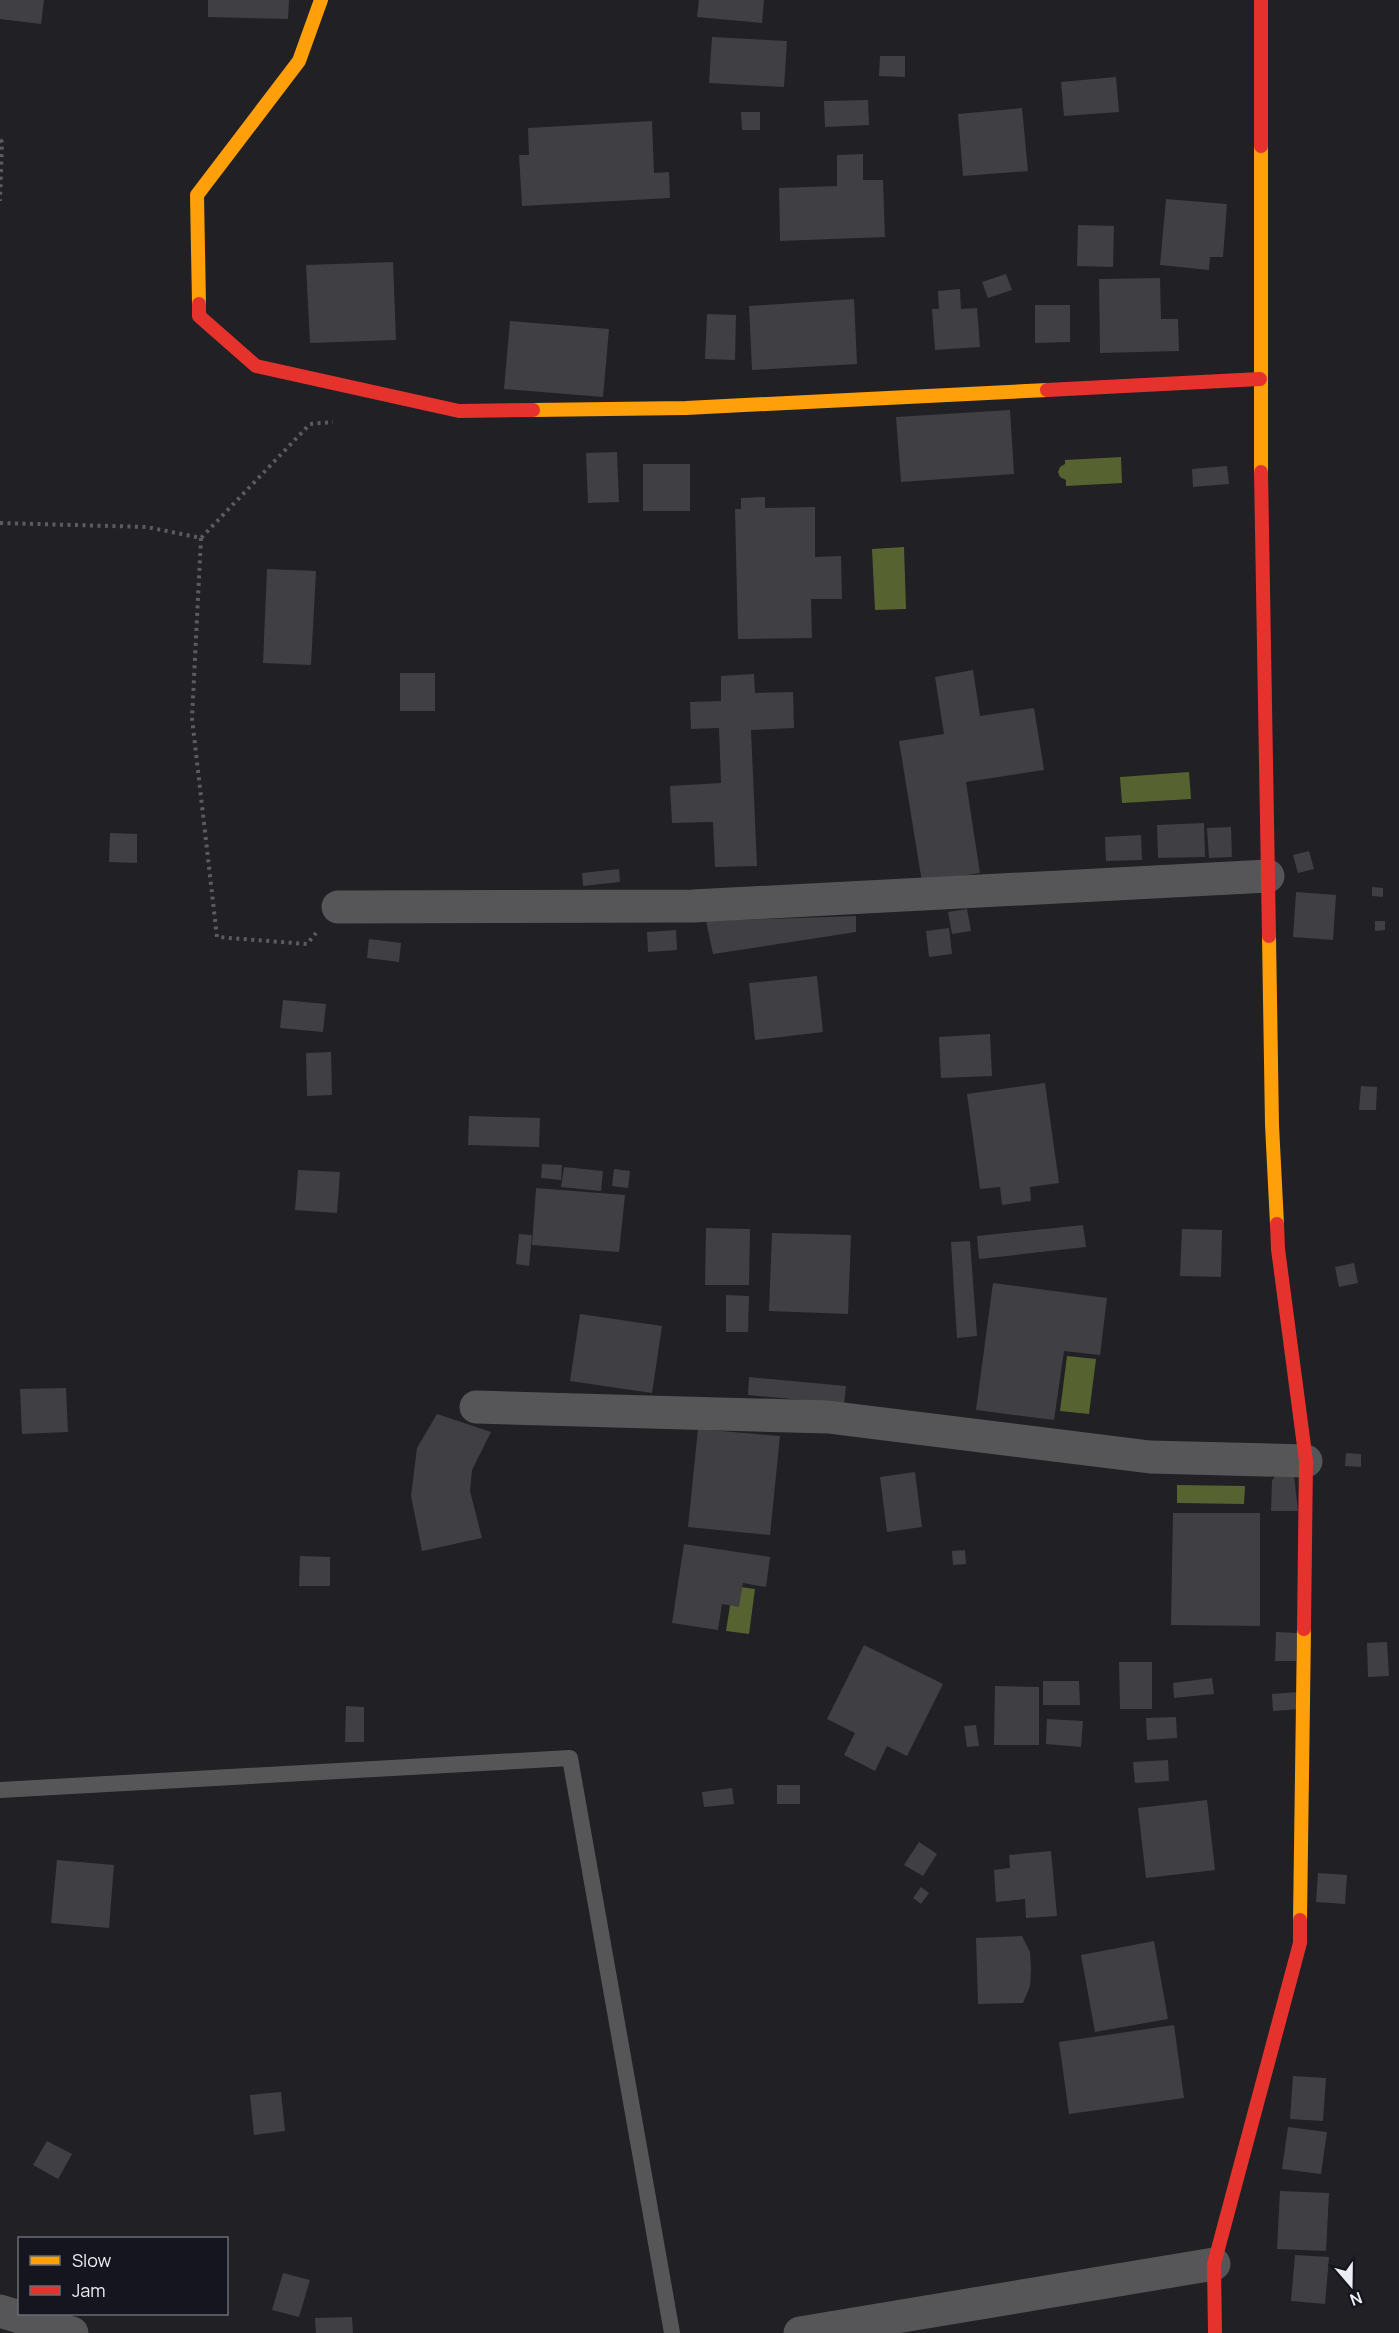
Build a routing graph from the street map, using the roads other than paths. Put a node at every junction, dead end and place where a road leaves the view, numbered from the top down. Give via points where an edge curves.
1 (321, 0) edge
2 (1261, 0) edge
3 (1260, 379) junction
4 (1268, 876) junction
5 (338, 907) road end
6 (476, 1407) dead end
7 (1306, 1461) junction
8 (0, 1790) edge
9 (1214, 2264) junction
10 (0, 2312) edge
11 (72, 2333) edge
12 (672, 2333) edge
13 (800, 2333) edge
14 (1215, 2333) edge

1 - 3 street via 299,61 197,195 199,316 256,366 459,411 686,408
2 - 3 street
3 - 4 street
4 - 5 street via 693,906
4 - 7 street via 1278,1249
6 - 7 street via 828,1417 1150,1457
7 - 9 street via 1300,1943
8 - 12 lane via 570,1758
9 - 13 street
9 - 14 street
10 - 11 street

